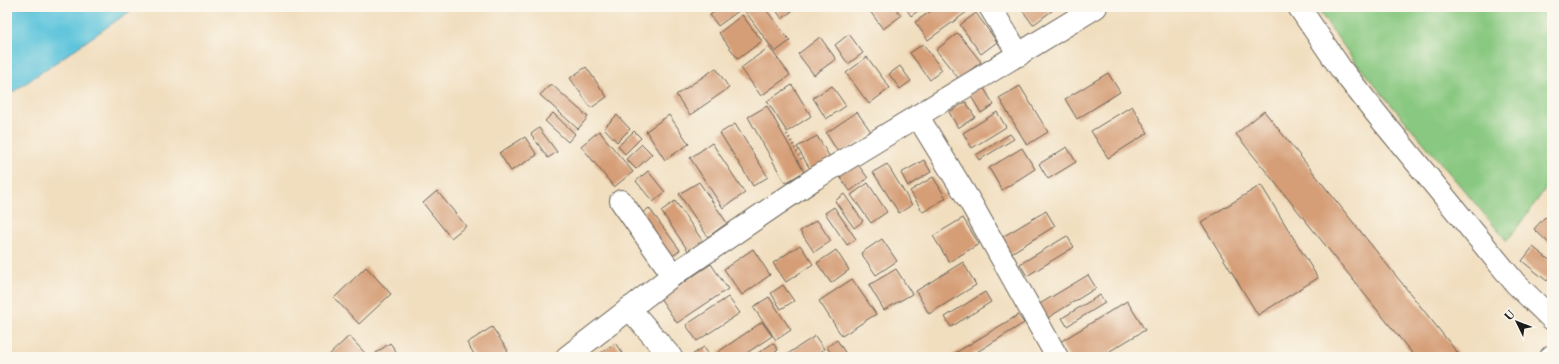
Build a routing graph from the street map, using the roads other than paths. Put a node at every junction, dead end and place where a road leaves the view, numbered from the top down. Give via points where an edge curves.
1 (990, 7) edge
2 (1096, 7) edge
3 (1299, 7) edge
4 (1019, 55) junction
5 (918, 117) junction
6 (621, 201) dead end
7 (673, 275) junction
8 (629, 308) junction
9 (1552, 319) edge
10 (568, 357) edge
11 (671, 357) edge
12 (1057, 357) edge

1 - 4 street
2 - 4 street
3 - 9 street via 1341,69 1379,117 1516,284
4 - 5 street
5 - 7 street via 814,179
5 - 12 street via 972,205
6 - 7 street
7 - 8 street
8 - 10 street
8 - 11 street

